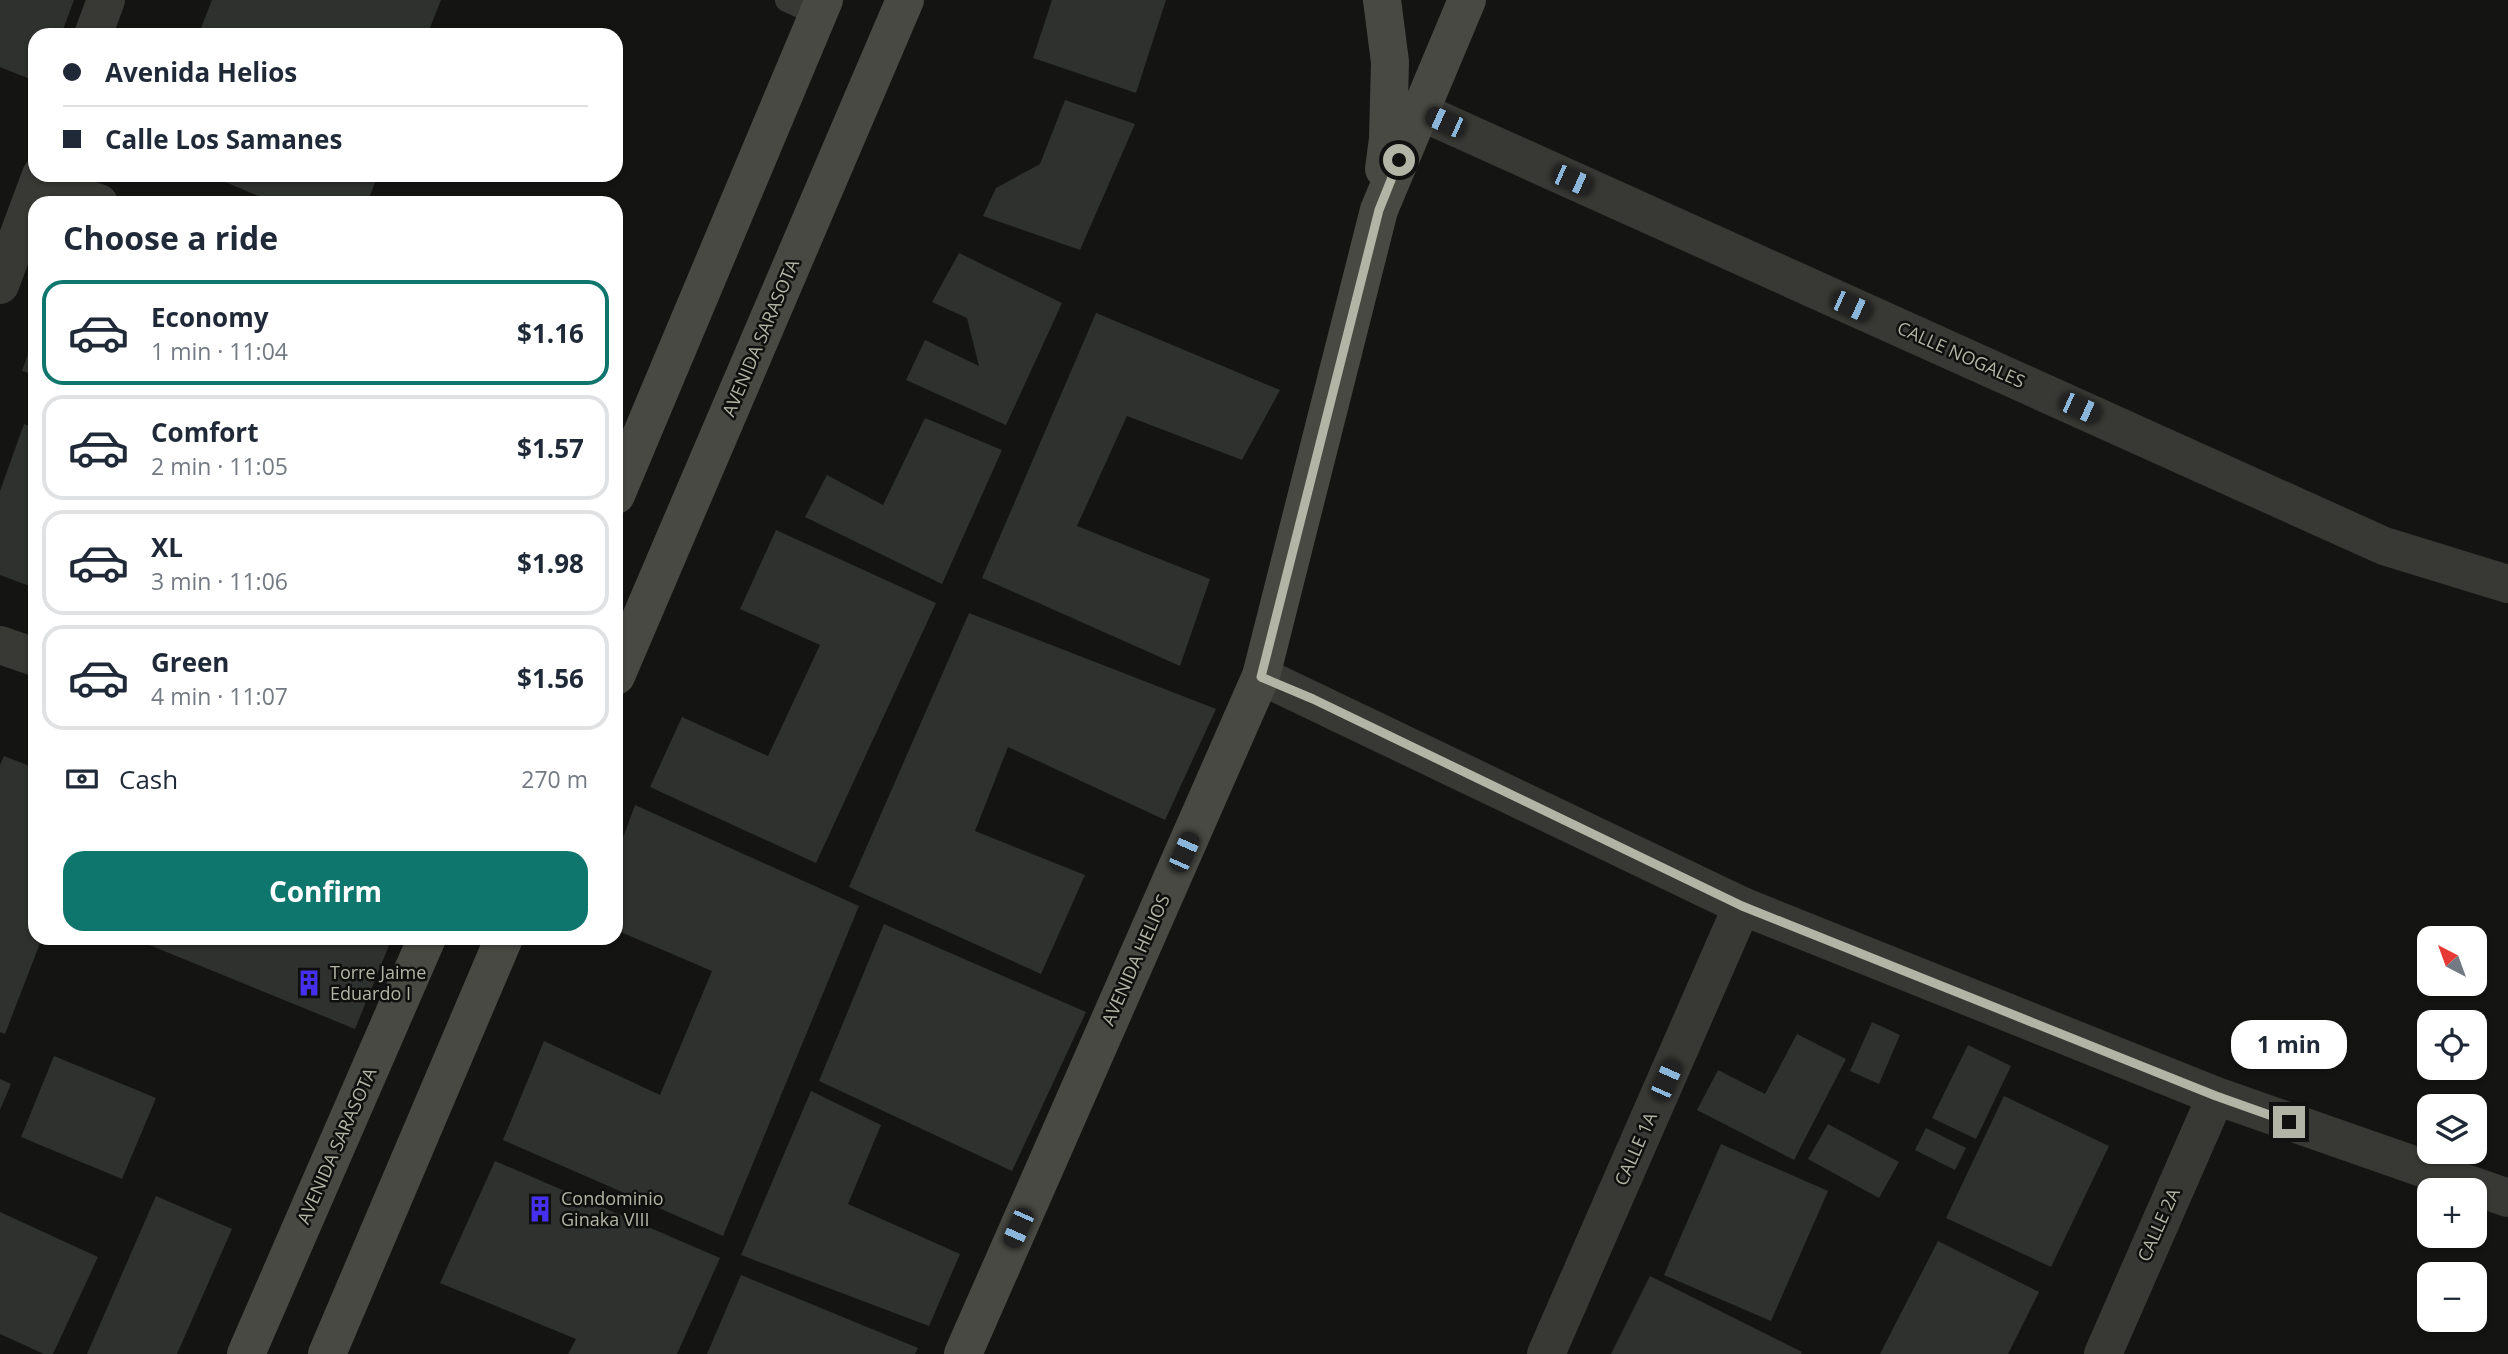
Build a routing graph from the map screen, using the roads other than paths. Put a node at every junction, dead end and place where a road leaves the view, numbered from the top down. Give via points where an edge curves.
1 (106, 0) edge
2 (905, 0) edge
3 (1382, 0) edge
4 (1467, 0) edge
5 (810, 5) edge
6 (96, 28) edge
7 (1419, 111) junction
8 (49, 182) edge
9 (82, 196) edge
10 (28, 210) edge
11 (1379, 210) junction
12 (0, 285) edge
13 (623, 477) edge
14 (2508, 584) edge
15 (0, 645) edge
16 (28, 655) edge
17 (623, 660) edge
18 (1261, 677) junction
19 (1742, 906) junction
20 (425, 945) edge
21 (501, 945) edge
22 (2216, 1096) junction
23 (2508, 1198) edge
24 (246, 1354) edge
25 (327, 1354) edge
26 (963, 1354) edge
27 (1546, 1354) edge
28 (2103, 1354) edge

1 - 6 street
2 - 17 main road, AVENIDA SARASOTA
3 - 11 main road via 1390,62 1388,139
4 - 7 main road, AVENIDA HELIOS
5 - 13 main road
7 - 11 main road, AVENIDA HELIOS
7 - 14 street, CALLE NOGALES via 2384,546
8 - 9 street
10 - 12 street
11 - 18 main road, AVENIDA HELIOS
15 - 16 street
18 - 19 street
18 - 26 main road, AVENIDA HELIOS
19 - 22 street
19 - 27 street, CALLE 1A
20 - 24 main road, AVENIDA SARASOTA
21 - 25 main road
22 - 23 street
22 - 28 street, CALLE 2A

